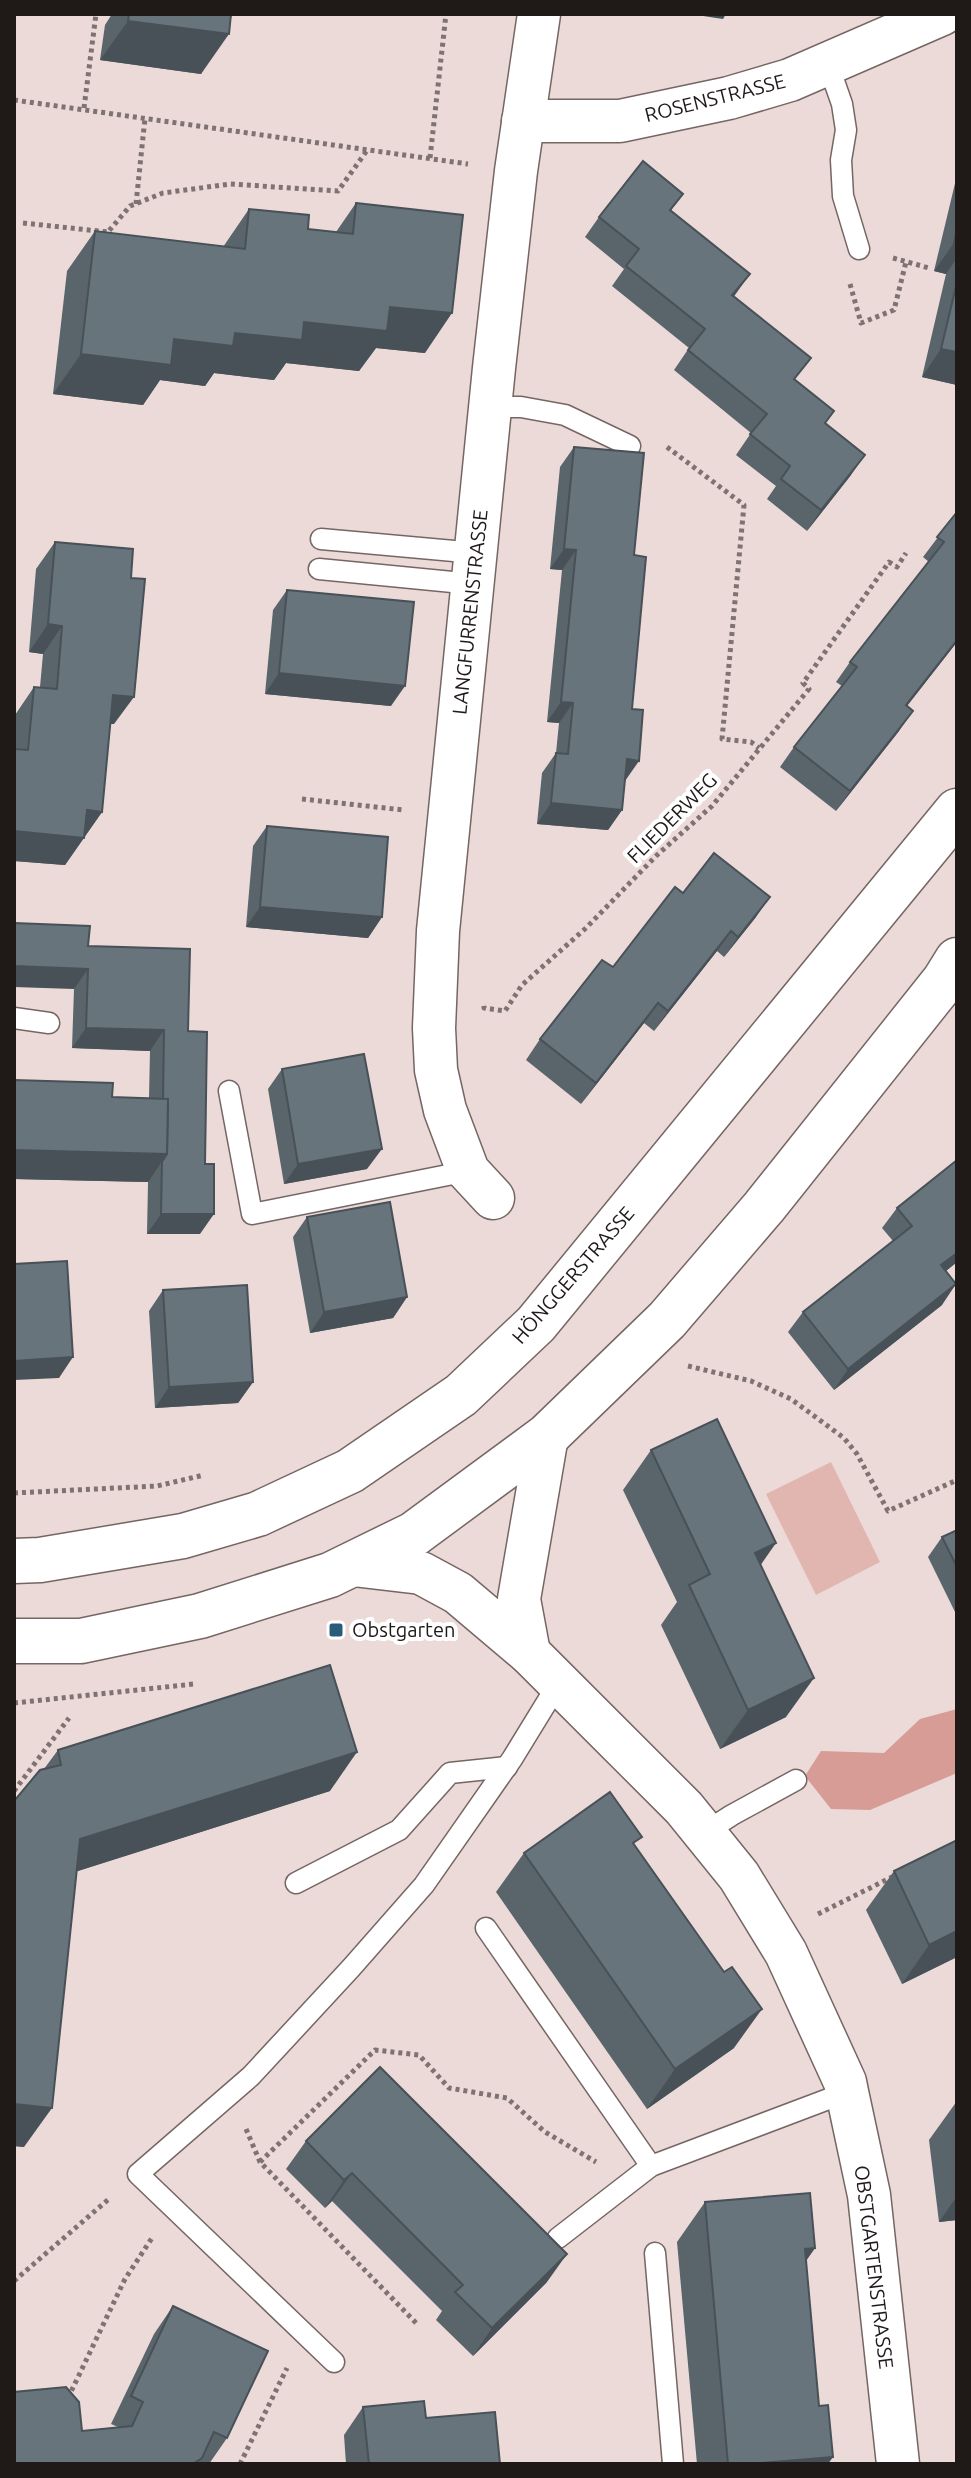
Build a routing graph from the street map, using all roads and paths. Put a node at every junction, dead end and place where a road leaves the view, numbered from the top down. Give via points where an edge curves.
1 (96, 14) edge
2 (446, 14) edge
3 (539, 14) edge
4 (942, 14) edge
5 (828, 64) junction
6 (14, 100) edge
7 (84, 108) junction
8 (145, 118) junction
9 (523, 121) junction
10 (368, 149) junction
11 (430, 158) junction
12 (472, 164) dead end
13 (136, 204) junction
14 (23, 223) dead end
15 (108, 232) junction
16 (108, 243) edge
17 (859, 249) dead end
18 (491, 407) junction
19 (657, 438) dead end
20 (630, 446) dead end
21 (321, 539) dead end
22 (906, 553) dead end
23 (319, 569) dead end
24 (474, 569) junction
25 (759, 748) junction
26 (302, 799) dead end
27 (410, 810) dead end
28 (957, 811) edge
29 (957, 960) edge
30 (485, 996) dead end
31 (14, 1018) edge
32 (49, 1023) dead end
33 (229, 1091) dead end
34 (481, 1184) joint
35 (680, 1364) dead end
36 (547, 1436) junction
37 (957, 1480) edge
38 (157, 1486) dead end
39 (14, 1493) edge
40 (14, 1561) edge
41 (353, 1565) junction
42 (14, 1641) edge
43 (529, 1653) junction
44 (194, 1684) dead end
45 (558, 1684) junction
46 (14, 1703) edge
47 (69, 1718) dead end
48 (507, 1767) junction
49 (796, 1780) dead end
50 (14, 1791) edge
51 (704, 1833) junction
52 (901, 1873) edge
53 (296, 1883) dead end
54 (486, 1928) dead end
55 (775, 1935) junction
56 (847, 2092) junction
57 (232, 2093) junction
58 (260, 2162) junction
59 (651, 2166) junction
60 (138, 2174) junction
61 (631, 2181) junction
62 (173, 2207) junction
63 (558, 2238) dead end
64 (655, 2253) dead end
65 (14, 2281) edge
66 (418, 2325) dead end
67 (311, 2340) junction
68 (334, 2362) dead end
69 (56, 2399) edge
70 (240, 2464) edge
71 (673, 2464) edge
72 (898, 2464) edge

1 - 7 path
2 - 11 path
3 - 9 street, LANGFURRENSTRASSE
4 - 5 street, ROSENSTRASSE
5 - 9 street, ROSENSTRASSE via 729,98 620,121
5 - 17 lane via 842,104 843,196
6 - 7 path
7 - 8 path
8 - 10 path
8 - 13 path
9 - 18 street, LANGFURRENSTRASSE
10 - 11 path
10 - 13 path via 338,191 230,184 163,193
11 - 12 path
13 - 15 path
14 - 15 path
15 - 16 path
18 - 20 lane via 565,415
18 - 24 street, LANGFURRENSTRASSE
19 - 25 path via 744,505 722,739
21 - 24 lane
22 - 25 path, FLIEDERWEG via 897,567 889,562 803,683 809,689
23 - 24 lane
24 - 34 street, LANGFURRENSTRASSE via 438,931 434,1028 445,1110
25 - 30 path, FLIEDERWEG via 712,806 522,985 505,1011 484,1008
26 - 27 path
28 - 40 main road, HÖNGGERSTRASSE via 536,1324 461,1395 350,1471 258,1514 183,1536
29 - 36 main road via 745,1230 667,1320
31 - 32 lane
33 - 34 lane via 252,1214
35 - 37 path via 751,1381 791,1399 844,1438 888,1511
36 - 41 main road via 414,1534
36 - 43 street via 519,1599
38 - 39 path
41 - 42 main road via 200,1616 81,1641
41 - 43 street, OBSTGARTENSTRASSE via 421,1573 458,1593
43 - 45 street, OBSTGARTENSTRASSE
44 - 46 path
45 - 48 lane
45 - 51 street, OBSTGARTENSTRASSE
47 - 50 path
48 - 53 lane via 450,1773 399,1830
48 - 57 lane via 424,1885
49 - 51 lane
51 - 55 street, OBSTGARTENSTRASSE via 739,1876
52 - 55 path
54 - 59 lane
55 - 56 street, OBSTGARTENSTRASSE
56 - 59 lane
56 - 72 street, OBSTGARTENSTRASSE via 869,2195
57 - 58 path
57 - 60 lane
58 - 61 path via 375,2050 419,2055 449,2088 507,2098 545,2132
58 - 66 path
59 - 61 lane
60 - 62 lane
60 - 65 path
61 - 63 lane
62 - 67 lane
62 - 69 path via 125,2279 70,2398
64 - 71 lane
67 - 68 lane
67 - 70 path via 285,2369

